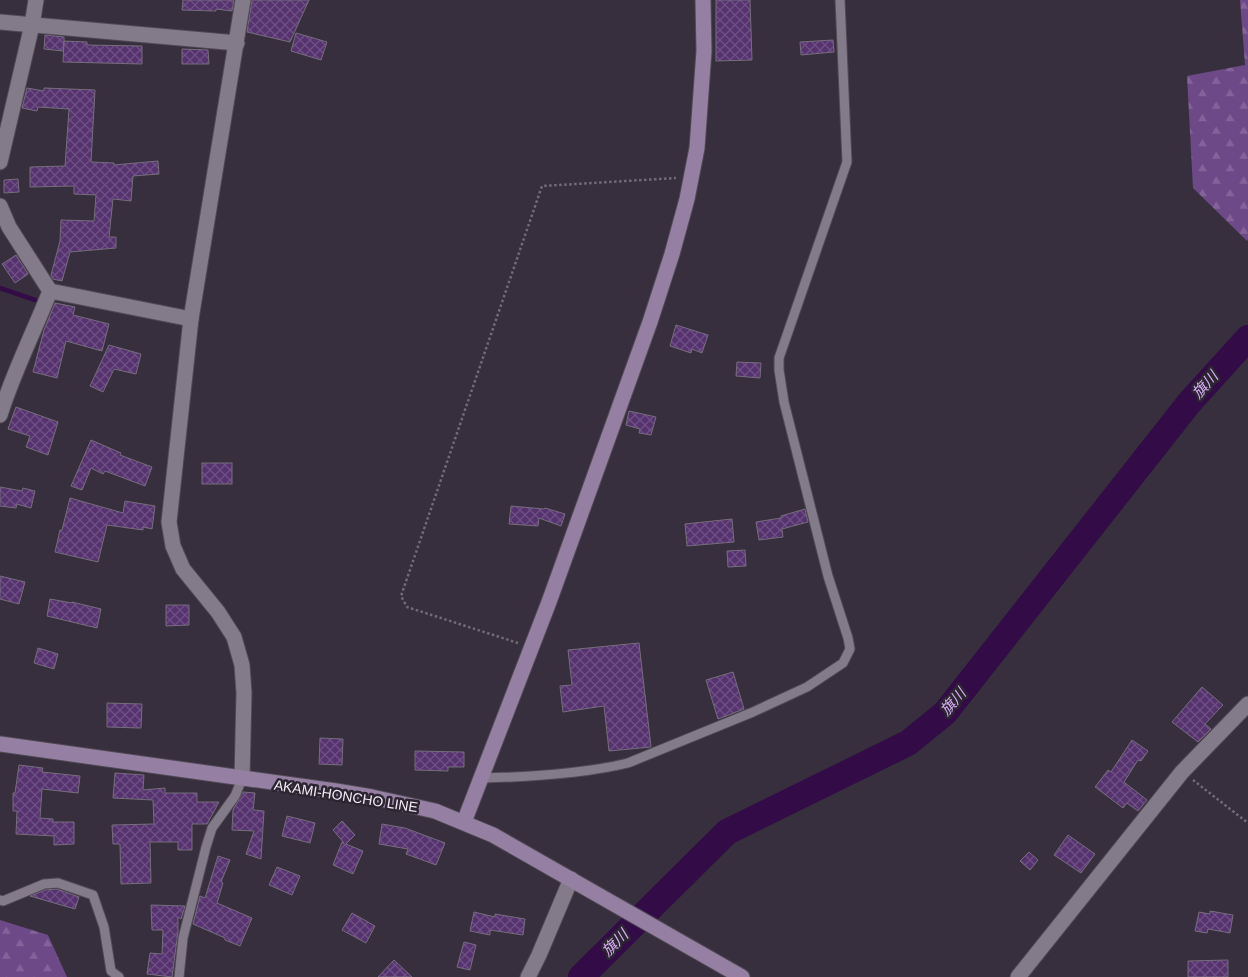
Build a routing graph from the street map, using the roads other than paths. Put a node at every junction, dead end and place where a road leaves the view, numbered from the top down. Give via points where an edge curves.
1 (36, 0) edge
2 (243, 0) edge
3 (703, 0) edge
4 (840, 0) edge
5 (0, 22) edge
6 (32, 25) junction
7 (237, 44) junction
8 (0, 162) edge
9 (0, 206) edge
10 (50, 291) junction
11 (191, 319) junction
12 (0, 415) edge
13 (1248, 704) edge
14 (0, 744) edge
15 (482, 778) junction
16 (242, 779) junction
17 (464, 822) junction
18 (571, 879) junction
19 (0, 900) edge
20 (119, 977) edge
21 (179, 977) edge
22 (528, 977) edge
23 (742, 977) edge
24 (1018, 977) edge

1 - 6 street
2 - 7 street
3 - 15 street via 704,51 697,148 672,254
4 - 15 lane via 847,162 781,348 779,370 784,402 828,576 850,649 843,662 807,686 753,712 628,763 608,768
5 - 6 street
6 - 7 street
6 - 8 street
7 - 11 street
9 - 10 street via 9,227
10 - 11 street
10 - 12 street
11 - 16 street via 169,522 173,546 183,569 234,637 242,665
13 - 24 street via 1182,772
14 - 16 street, AKAMI-HONCHO LINE
15 - 17 street
16 - 17 street, AKAMI-HONCHO LINE via 372,797 435,811
16 - 21 lane via 235,796 212,828 183,938
17 - 18 street, AKAMI-HONCHO LINE via 493,834
18 - 22 street
18 - 23 street, AKAMI-HONCHO LINE
19 - 20 lane via 44,884 58,883 93,895 104,927 111,971

